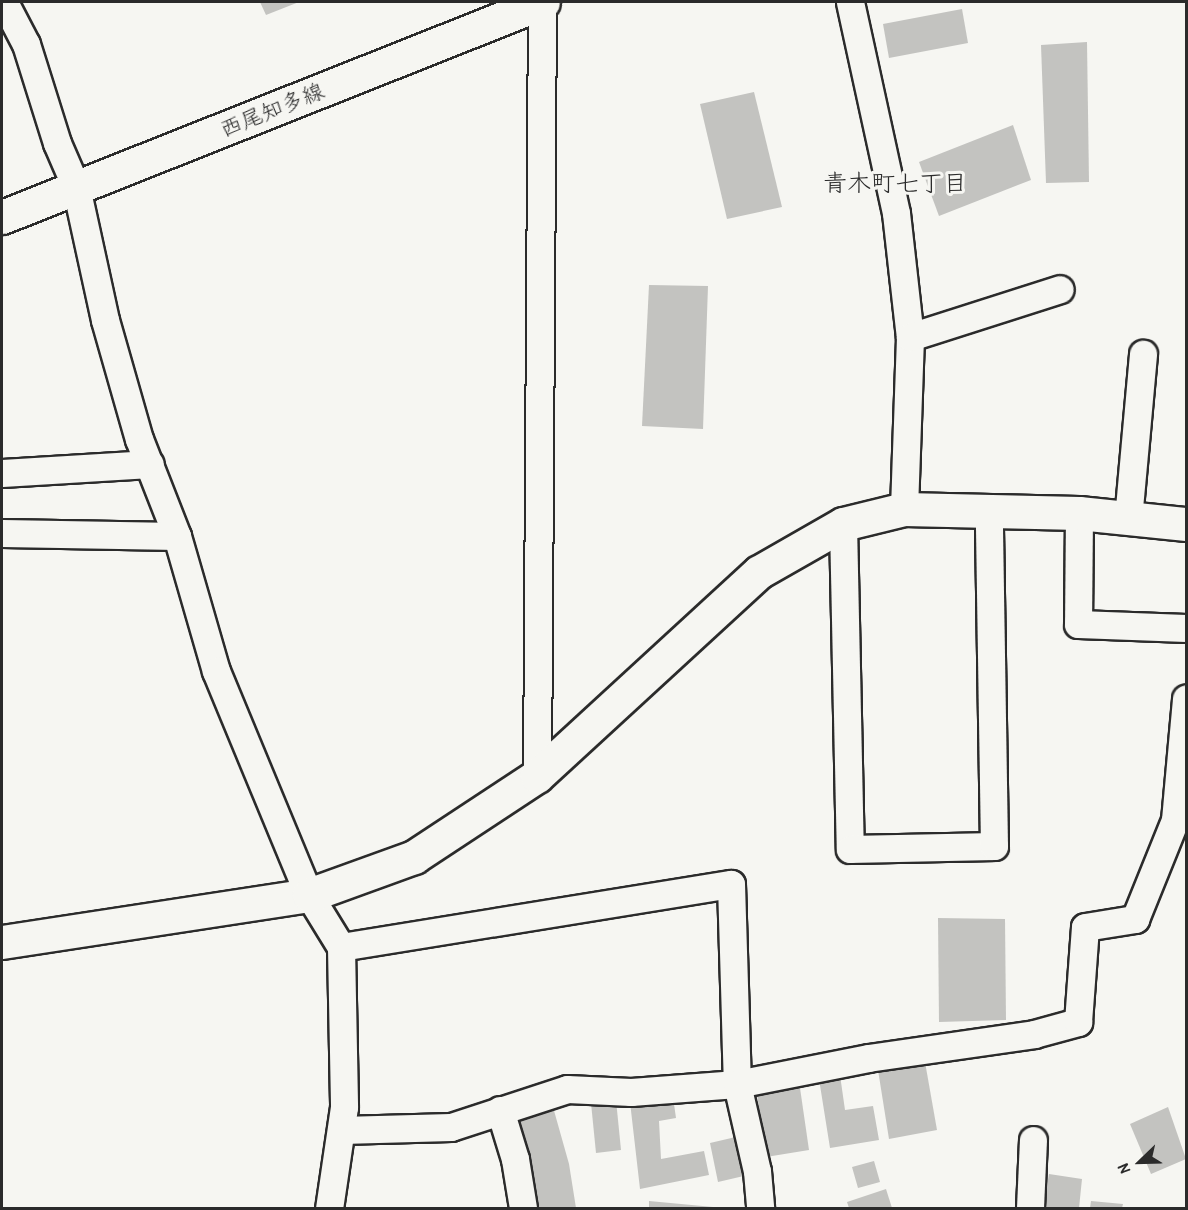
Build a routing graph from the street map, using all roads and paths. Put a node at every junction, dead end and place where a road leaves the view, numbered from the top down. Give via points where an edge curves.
1 (4, 2) edge
2 (542, 2) edge
3 (850, 2) edge
4 (76, 187) junction
5 (2, 217) edge
6 (1060, 289) dead end
7 (910, 337) junction
8 (1143, 354) dead end
9 (150, 464) junction
10 (2, 473) edge
11 (904, 509) junction
12 (989, 511) junction
13 (1079, 513) junction
14 (1128, 519) junction
15 (843, 524) junction
16 (1186, 524) edge
17 (2, 533) edge
18 (177, 536) junction
19 (1186, 628) edge
20 (1186, 698) edge
21 (537, 776) junction
22 (309, 895) junction
23 (2, 942) edge
24 (341, 947) junction
25 (737, 1084) junction
26 (500, 1110) junction
27 (341, 1130) junction
28 (1033, 1140) dead end
29 (329, 1209) edge
30 (523, 1209) edge
31 (760, 1209) edge
32 (1030, 1209) edge

1 - 4 street via 26,44 57,143
2 - 4 street, 西尾知多線
2 - 21 street
3 - 7 street via 896,213
4 - 5 street, 西尾知多線
4 - 9 street via 105,320
6 - 7 street
7 - 11 street
8 - 14 street
9 - 10 street
9 - 18 street
11 - 12 street
11 - 15 street
12 - 13 street
12 - 15 street via 994,846 850,849
13 - 14 street
13 - 19 street via 1077,624
14 - 16 street
15 - 21 street via 759,572
17 - 18 street
18 - 22 street via 216,671
20 - 25 street via 1175,820 1135,919 1084,927 1078,1022 1034,1034 868,1058
21 - 22 street via 414,857
22 - 23 street
22 - 24 street
24 - 25 street via 731,884
24 - 27 street
25 - 26 street via 631,1092 567,1089
25 - 31 street via 757,1171
26 - 27 street via 451,1127
26 - 30 street via 515,1158
27 - 29 street
28 - 32 street

